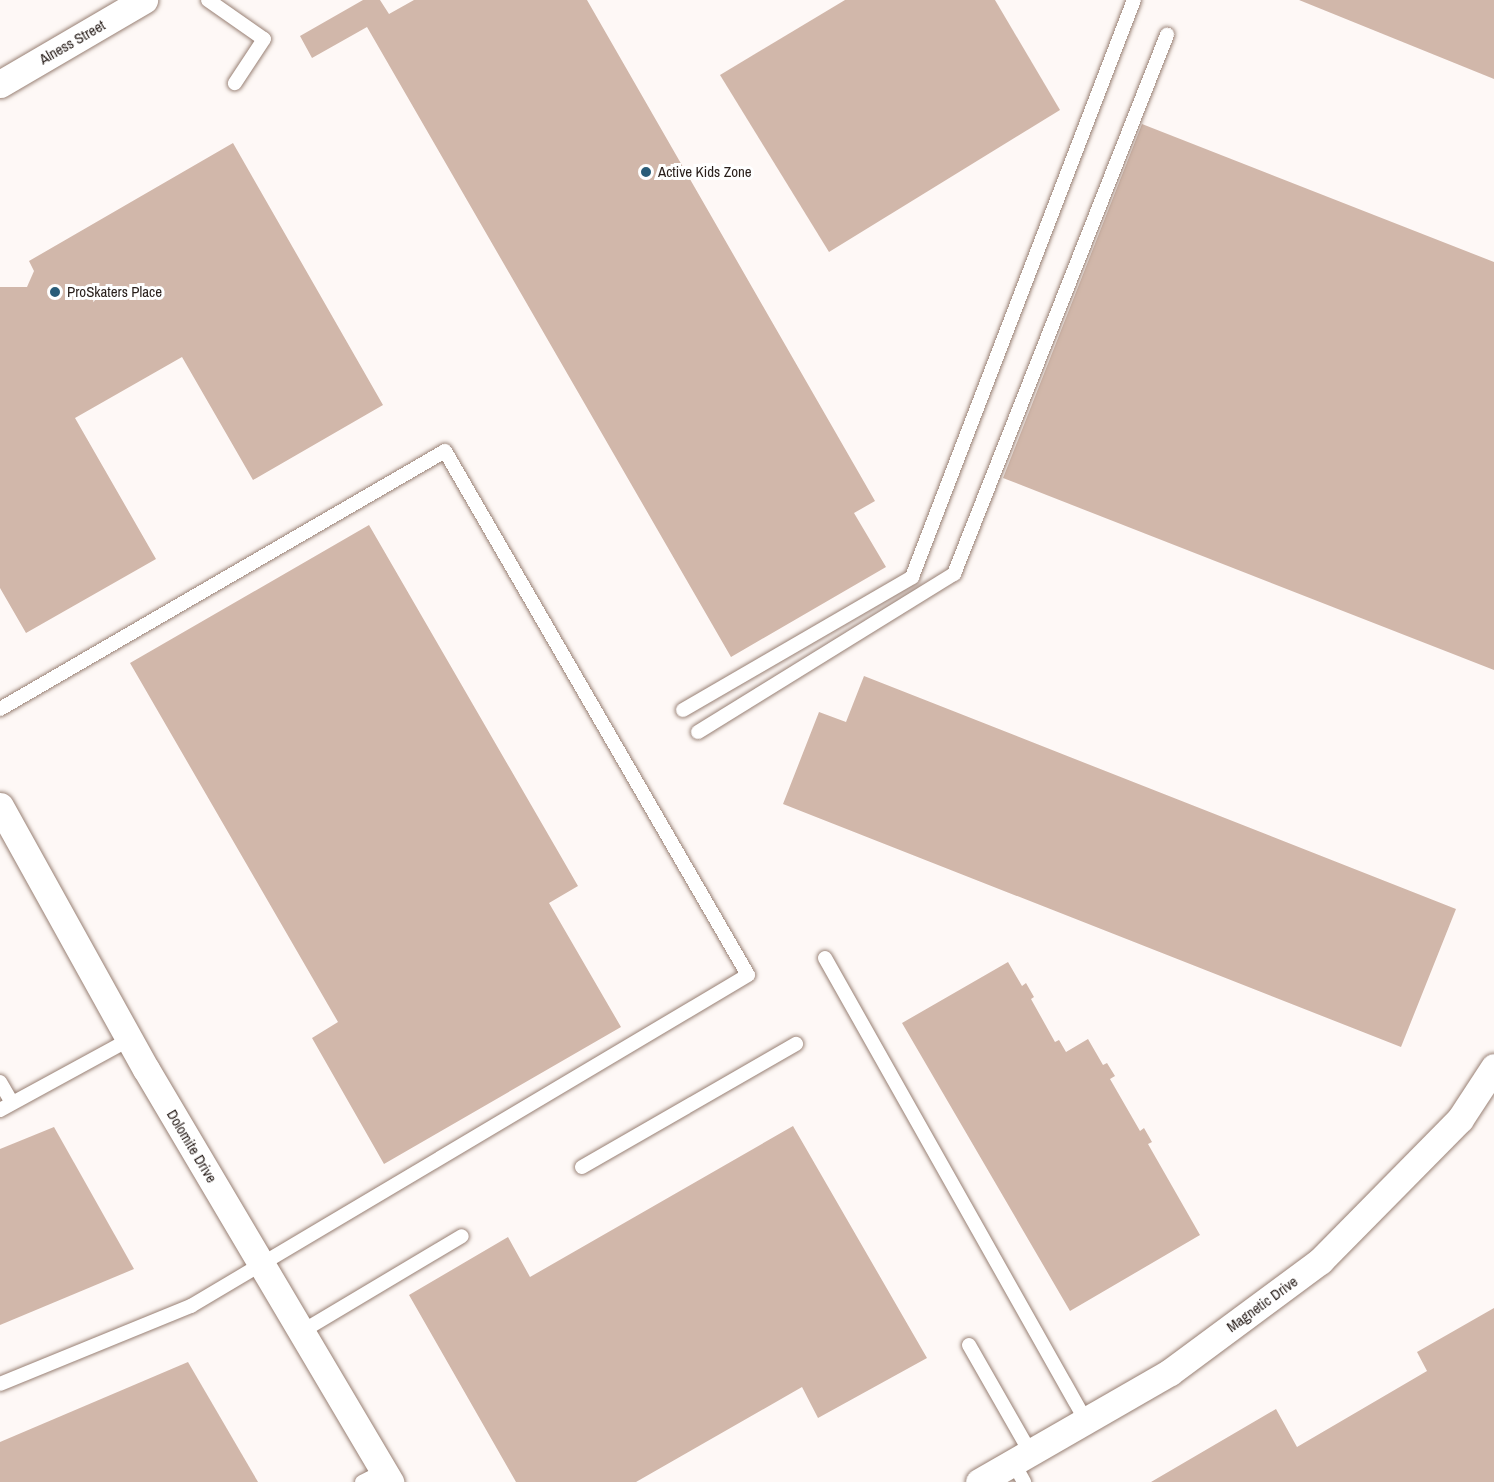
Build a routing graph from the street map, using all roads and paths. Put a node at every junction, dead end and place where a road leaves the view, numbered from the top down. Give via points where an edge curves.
1 (144, 0) edge
2 (208, 0) edge
3 (1134, 0) edge
4 (1167, 35) dead end
5 (235, 83) dead end
6 (0, 84) edge
7 (0, 709) edge
8 (683, 710) dead end
9 (698, 732) dead end
10 (0, 806) edge
11 (825, 958) dead end
12 (130, 1039) junction
13 (796, 1044) dead end
14 (1494, 1067) edge
15 (0, 1083) edge
16 (6, 1107) edge
17 (582, 1167) dead end
18 (462, 1236) dead end
19 (262, 1262) junction
20 (301, 1332) junction
21 (969, 1345) dead end
22 (0, 1384) edge
23 (1086, 1420) junction
24 (1023, 1466) edge
25 (379, 1478) edge
26 (979, 1482) edge

1 - 6 street, Alness Street
2 - 5 lane via 264,39
3 - 8 lane via 912,576
4 - 9 lane via 954,574
7 - 19 lane via 444,451 748,975
10 - 12 street, Dolomite Drive
11 - 23 lane
12 - 16 lane
12 - 19 street, Dolomite Drive
13 - 17 lane
14 - 23 street, Magnetic Drive via 1460,1119 1320,1261 1170,1372
15 - 16 lane
18 - 20 lane
19 - 20 street, Dolomite Drive
19 - 22 lane via 191,1306
20 - 25 street, Dolomite Drive
21 - 24 lane
23 - 24 street, Magnetic Drive
24 - 26 street, Magnetic Drive

